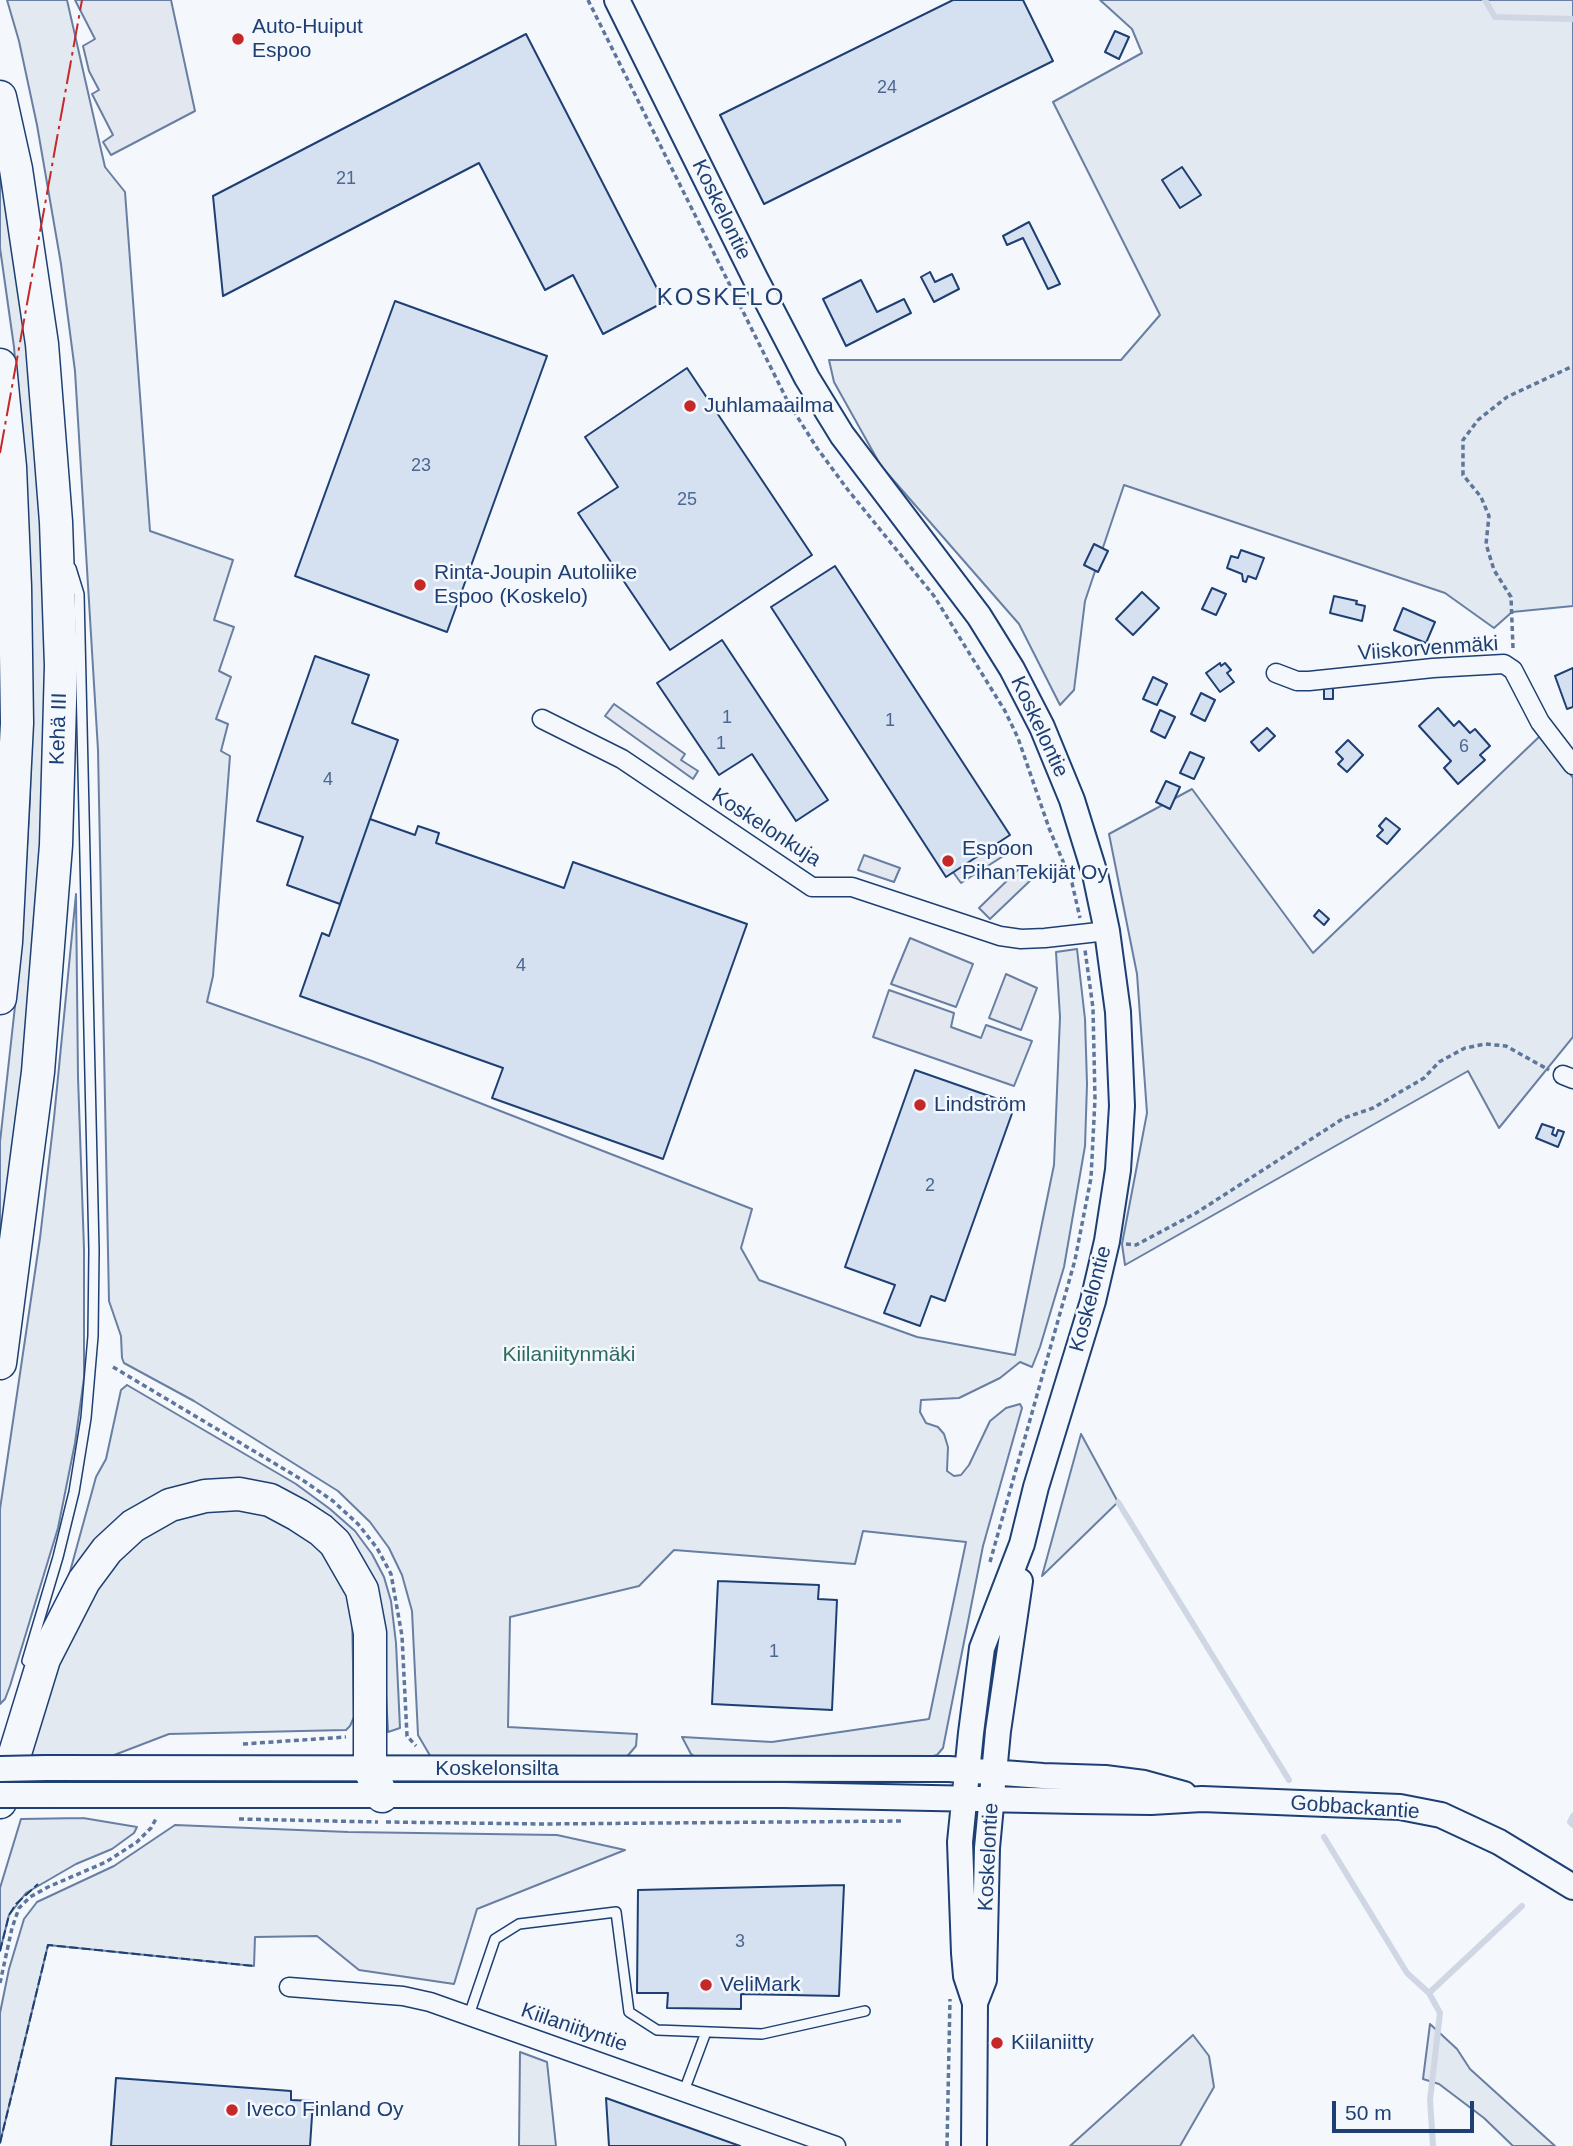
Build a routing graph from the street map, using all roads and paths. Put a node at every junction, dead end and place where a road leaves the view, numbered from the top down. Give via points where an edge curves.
1 (588, 0) edge
2 (617, 0) edge
3 (0, 97) edge
4 (0, 365) edge
5 (1573, 366) edge
6 (56, 522) junction
7 (1511, 668) junction
8 (1276, 673) dead end
9 (542, 719) dead end
10 (1573, 765) edge
11 (1095, 933) junction
12 (0, 998) edge
13 (1568, 1077) edge
14 (1107, 1241) junction
15 (0, 1363) edge
16 (1022, 1544) junction
17 (988, 1574) dead end
18 (23, 1675) dead end
19 (13, 1726) dead end
20 (371, 1736) junction
21 (407, 1736) dead end
22 (243, 1744) dead end
23 (967, 1770) junction
24 (994, 1772) junction
25 (376, 1783) junction
26 (1, 1789) edge
27 (964, 1798) junction
28 (1202, 1799) junction
29 (991, 1800) junction
30 (144, 1816) dead end
31 (237, 1819) dead end
32 (905, 1821) dead end
33 (1573, 1887) edge
34 (0, 1983) edge
35 (289, 1987) dead end
36 (951, 1988) dead end
37 (975, 2003) junction
38 (865, 2011) dead end
39 (469, 2015) junction
40 (706, 2032) junction
41 (684, 2091) junction
42 (836, 2146) edge
43 (947, 2146) edge
44 (974, 2146) edge

1 - 11 path via 788,402 848,490 934,596 1005,711
2 - 11 main road, Koskelontie via 807,378 842,435 979,617 1042,727 1096,874
3 - 6 highway, Kehä III via 16,169 42,344
4 - 12 highway, Kehä III via 11,481 16,710
5 - 7 path via 1507,397 1478,420 1463,440 1463,475 1489,516 1486,544 1494,570 1511,597
6 - 15 highway, Kehä III via 61,666 56,845 38,1072
6 - 18 lane via 79,594 93,1336 74,1492
7 - 8 street, Viiskorvenmäki via 1486,664 1297,681
7 - 10 street, Viiskorvenmäki via 1541,722
9 - 11 street, Koskelonkuja via 622,759 812,887 852,887 1000,936 1021,939
11 - 14 main road, Koskelontie via 1118,1012 1122,1106
11 - 17 path via 1091,1178 1075,1259
13 - 14 path via 1546,1070 1506,1046 1465,1048 1438,1062 1416,1083 1373,1108 1344,1118 1196,1213 1136,1245
14 - 16 main road, Koskelontie
16 - 23 main road, Koskelontie via 982,1648
16 - 24 main road, Koskelontie
19 - 26 lane
20 - 21 path
20 - 22 path
20 - 25 highway
20 - 26 highway via 370,1633 362,1590 341,1552 321,1530 270,1500 239,1494 205,1496 170,1506 134,1526 107,1550 84,1581 44,1659
23 - 24 main road, Koskelonsilta
23 - 25 main road, Koskelonsilta via 683,1768
23 - 27 main road, Koskelontie
24 - 28 main road, Gobbackantie via 1144,1783
24 - 29 main road, Koskelontie
25 - 26 main road, Koskelonsilta, bridge via 44,1795
25 - 26 main road, Koskelonsilta, bridge via 46,1768
25 - 27 main road, Koskelonsilta via 423,1794
27 - 29 main road, Koskelonsilta
27 - 37 main road, Koskelontie via 960,1843 964,1953
28 - 29 main road, Gobbackantie
28 - 33 main road, Gobbackantie via 1400,1807 1441,1815 1499,1842
29 - 37 main road, Koskelontie via 984,1980
30 - 34 path via 157,1817 137,1842 106,1862 30,1897 19,1908
31 - 32 path via 544,1824
35 - 39 street, Kiilaniityntie via 403,1996
36 - 43 path
37 - 44 main road
38 - 40 lane via 762,2034
39 - 40 lane via 495,1939 519,1924 616,1912 629,2012 657,2030
39 - 41 street, Kiilaniityntie
40 - 41 lane
41 - 42 street, Kiilaniityntie

